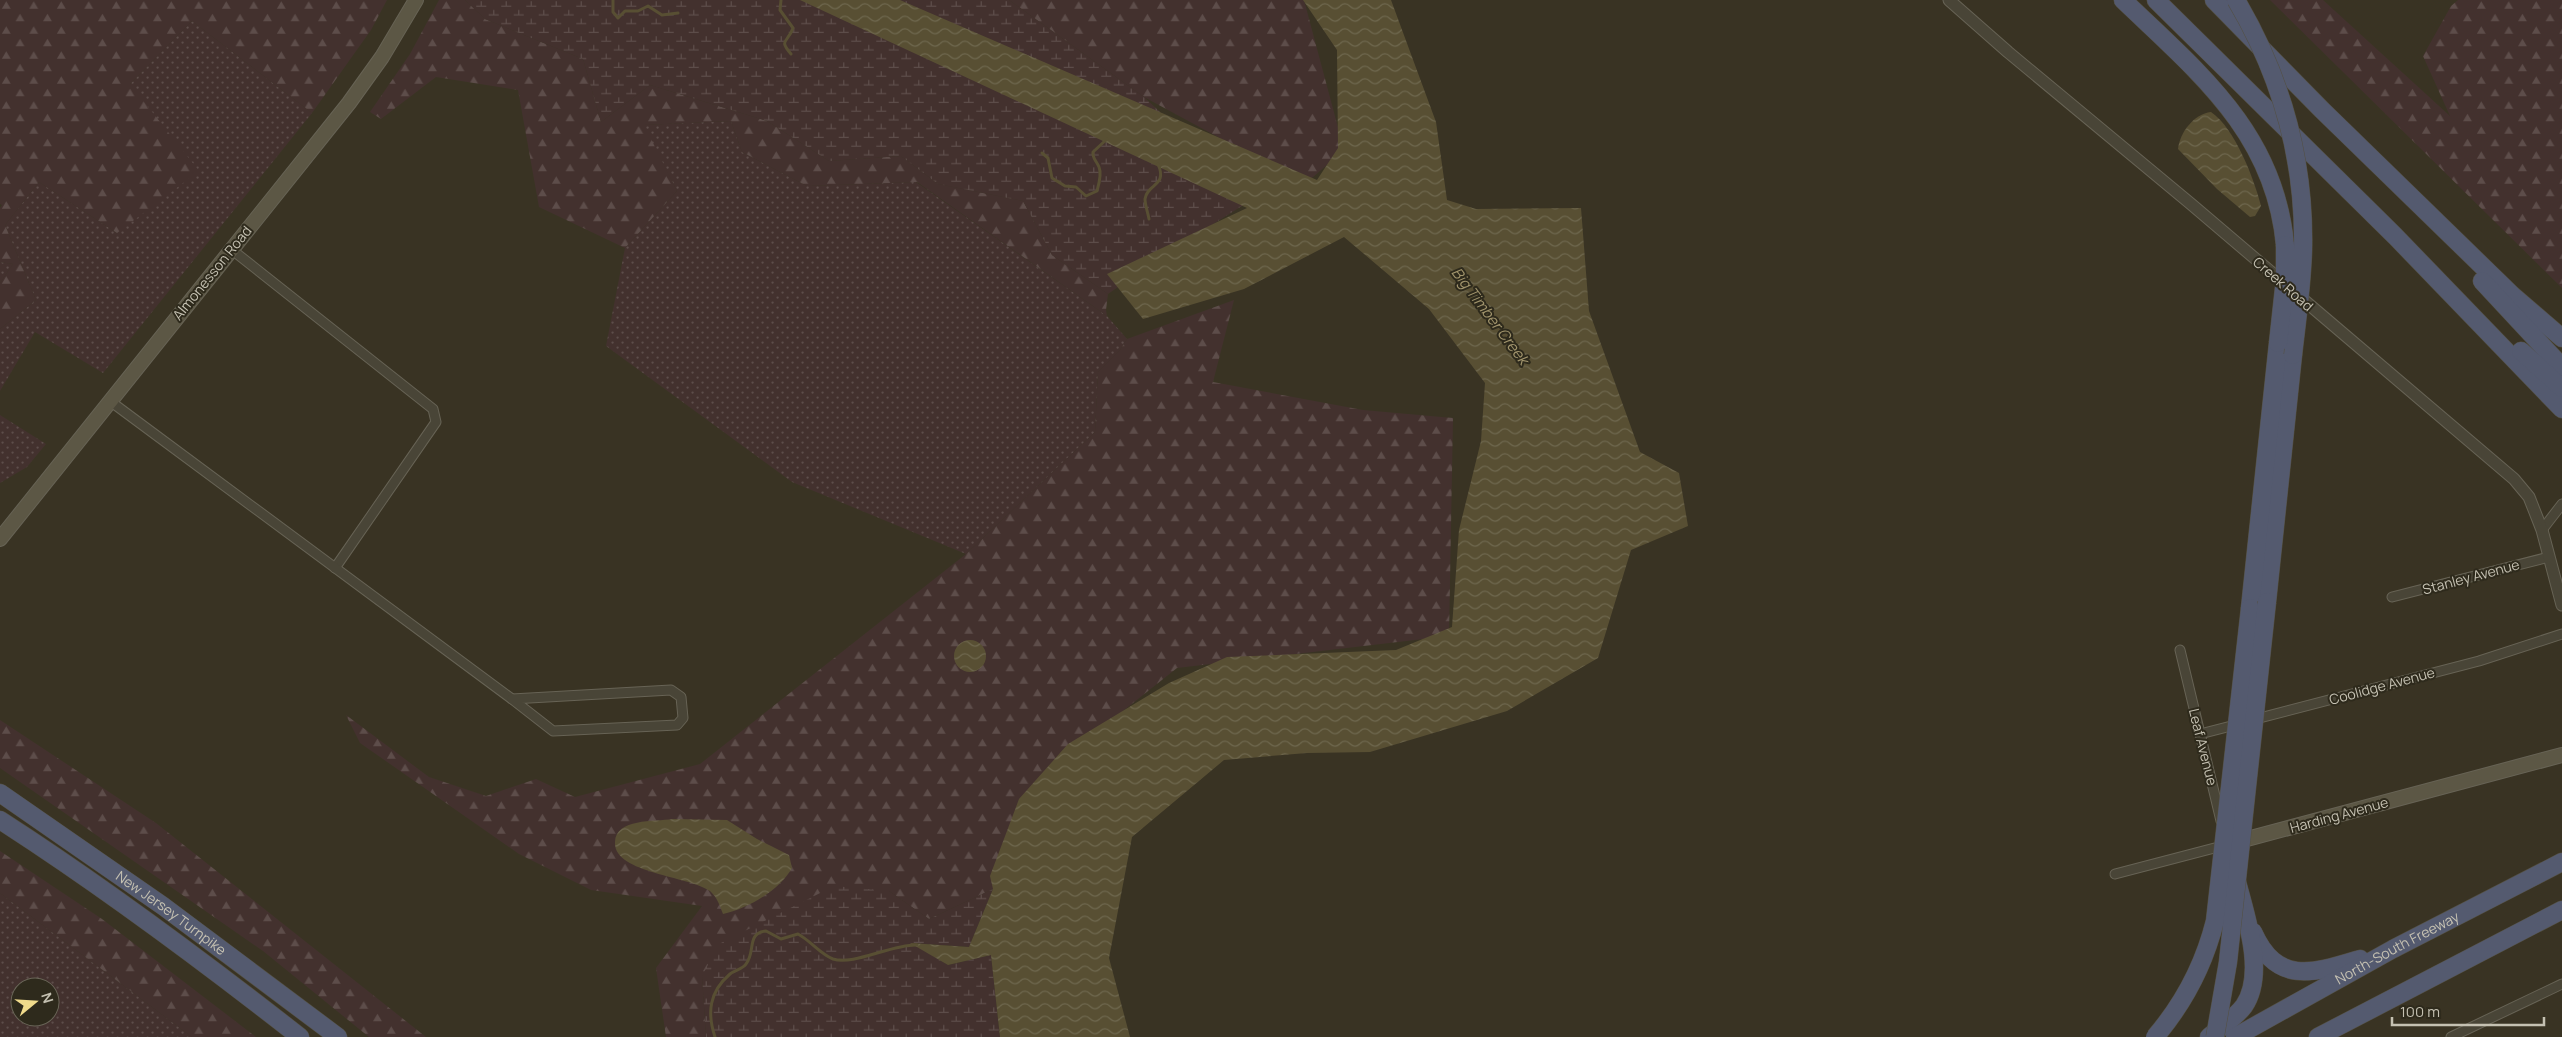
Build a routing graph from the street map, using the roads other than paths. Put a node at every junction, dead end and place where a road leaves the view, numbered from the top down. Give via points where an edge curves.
1 (416, 0) edge
2 (1949, 0) edge
3 (2123, 0) edge
4 (2156, 0) edge
5 (2214, 0) edge
6 (2236, 0) edge
7 (2322, 110) junction
8 (2395, 236) junction
9 (231, 250) junction
10 (2562, 338) edge
11 (2562, 367) edge
12 (2562, 388) edge
13 (110, 401) junction
14 (2562, 408) edge
15 (2562, 504) edge
16 (2542, 530) junction
17 (0, 539) edge
18 (2549, 557) junction
19 (335, 568) junction
20 (2392, 597) dead end
21 (2562, 605) edge
22 (2562, 634) edge
23 (2180, 650) dead end
24 (512, 699) junction
25 (2200, 734) junction
26 (2562, 755) edge
27 (0, 793) edge
28 (0, 820) edge
29 (2227, 845) junction
30 (2562, 862) edge
31 (2115, 874) dead end
32 (2562, 910) edge
33 (2246, 914) junction
34 (2394, 949) junction
35 (2562, 984) edge
36 (300, 1037) edge
37 (338, 1037) edge
38 (2155, 1037) edge
39 (2209, 1037) edge
40 (2215, 1037) edge
41 (2235, 1037) edge
42 (2318, 1037) edge
43 (2451, 1037) edge

1 - 9 main road, Almonesson Road via 382,57 349,103
2 - 16 street, Creek Road via 2514,479 2529,498
3 - 38 highway, bridge via 2212,85 2245,128 2271,183 2280,211 2285,245 2285,279 2215,921 2197,974 2177,1009
4 - 8 highway
5 - 7 highway
6 - 40 highway, bridge via 2261,44 2279,88 2299,175 2303,248 2228,967
7 - 10 highway via 2512,295
7 - 11 highway
8 - 12 highway
8 - 14 highway
9 - 13 main road, Almonesson Road
9 - 19 street via 433,409 436,422
13 - 17 main road, Almonesson Road
13 - 19 street
15 - 16 street
16 - 18 street, Creek Road
18 - 20 street, Stanley Avenue
18 - 21 street, Creek Road
19 - 24 street
22 - 25 street, Coolidge Avenue via 2479,660
23 - 25 street, Leaf Avenue
24 - 24 street via 553,731 677,725 683,718 681,697 671,690
25 - 29 street, Leaf Avenue
26 - 29 main road, Harding Avenue
27 - 37 highway, New Jersey Turnpike via 164,906
28 - 36 highway, New Jersey Turnpike via 231,983
29 - 31 street, Harding Avenue
29 - 33 highway
30 - 34 highway, North-South Freeway
32 - 42 highway
33 - 34 highway via 2266,953 2278,965 2293,971 2318,971
33 - 39 highway via 2254,962 2252,990 2240,1010
34 - 41 highway, North-South Freeway
35 - 43 street

